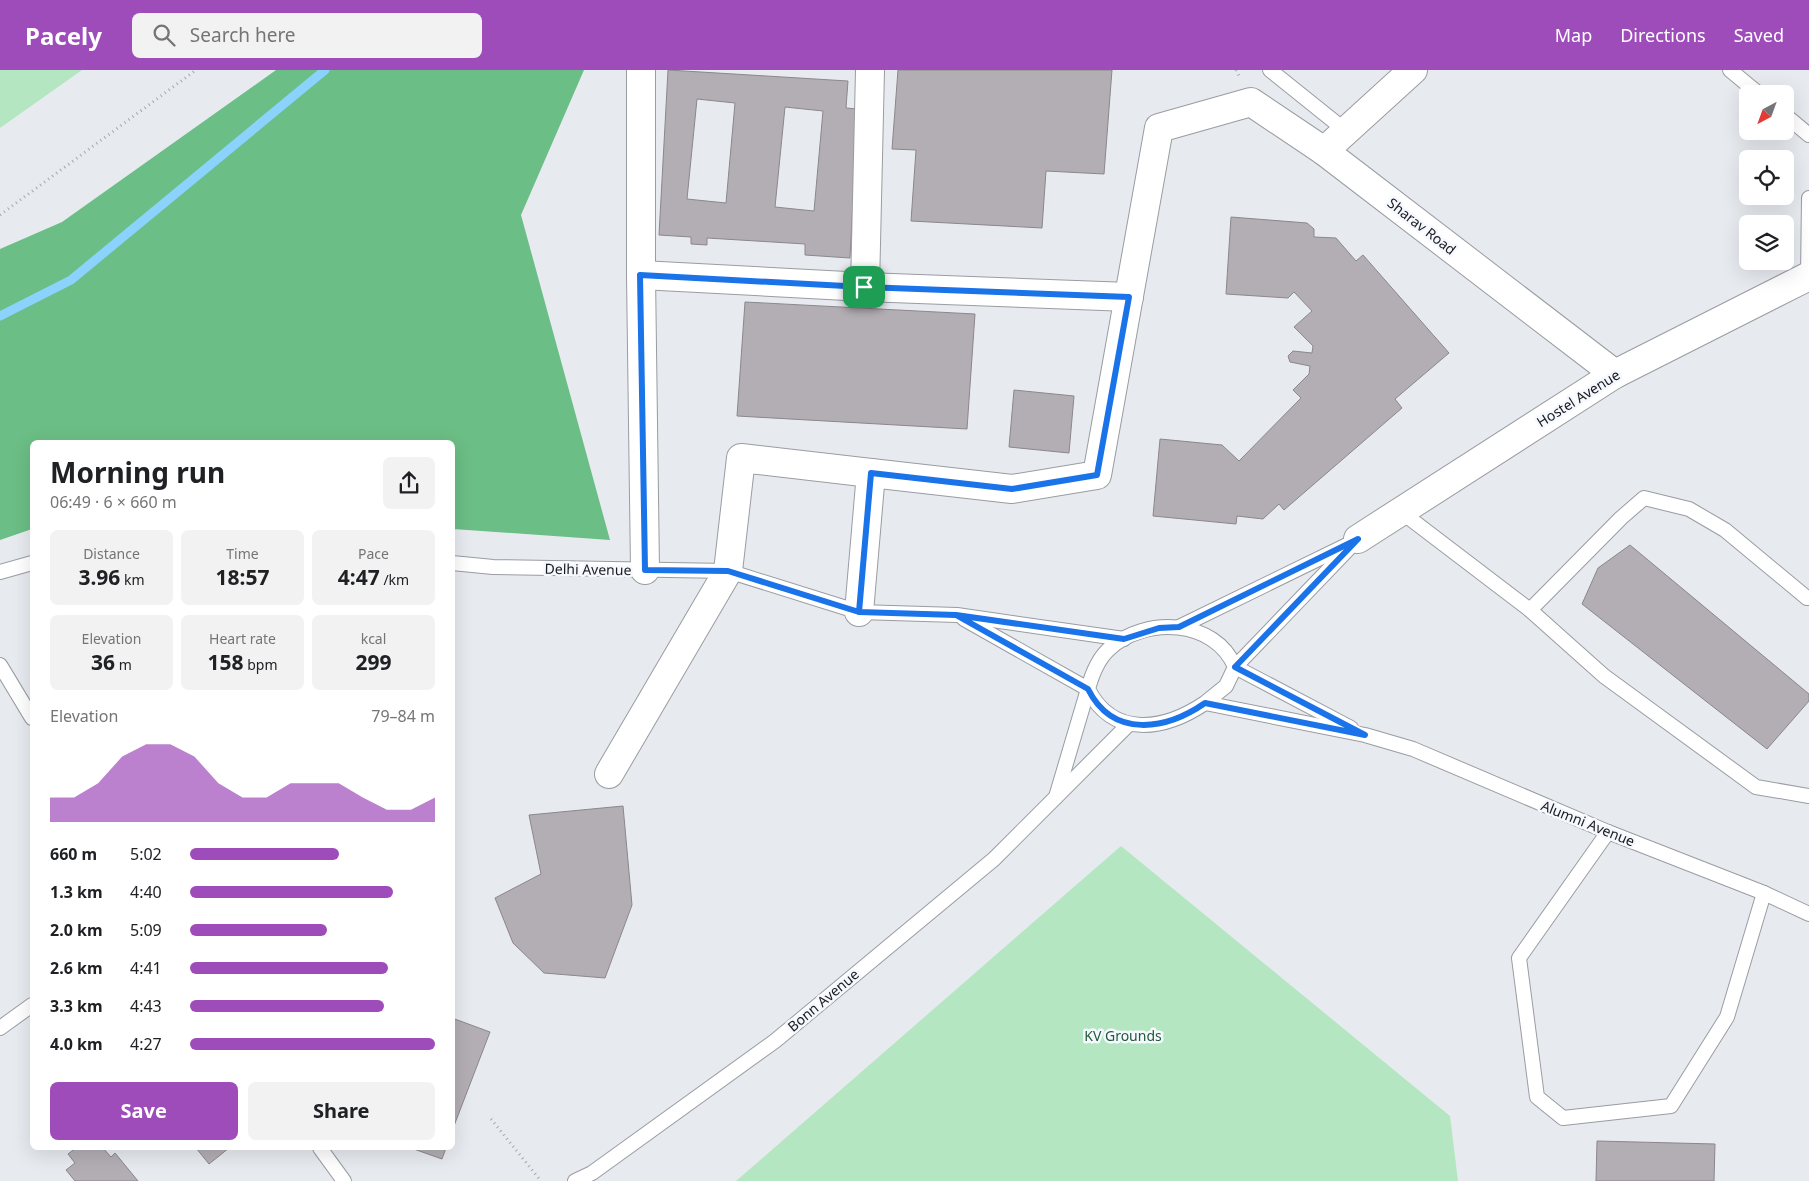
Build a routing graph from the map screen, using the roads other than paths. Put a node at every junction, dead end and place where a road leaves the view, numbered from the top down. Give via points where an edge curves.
1 (641, 70) edge
2 (870, 70) edge
3 (1270, 70) edge
4 (1413, 70) edge
5 (1730, 70) edge
6 (1748, 85) edge
7 (1794, 122) edge
8 (1346, 131) junction
9 (1809, 135) edge
10 (1324, 151) junction
11 (1809, 198) edge
12 (640, 275) junction
13 (1809, 277) edge
14 (864, 287) junction
15 (1129, 297) junction
16 (1615, 374) junction
17 (871, 473) junction
18 (1400, 511) junction
19 (1358, 539) junction
20 (455, 563) edge
21 (30, 564) edge
22 (645, 570) junction
23 (728, 571) junction
24 (0, 572) edge
25 (1808, 599) edge
26 (1530, 610) junction
27 (859, 612) junction
28 (956, 615) junction
29 (1179, 627) junction
30 (1124, 639) junction
31 (0, 665) edge
32 (1235, 667) junction
33 (1088, 689) junction
34 (1205, 703) junction
35 (30, 715) edge
36 (1129, 724) junction
37 (1365, 735) junction
38 (609, 774) dead end
39 (1809, 796) edge
40 (1056, 800) junction
41 (1608, 832) junction
42 (1764, 893) junction
43 (1809, 914) edge
44 (30, 1006) edge
45 (0, 1028) edge
46 (321, 1150) edge
47 (344, 1181) edge
48 (575, 1181) edge

1 - 12 street
2 - 14 street
3 - 8 lane
4 - 8 street
5 - 6 lane
7 - 9 lane
8 - 10 street
10 - 15 street, Sharav Road via 1251,102 1159,128
10 - 16 street, Sharav Road
11 - 13 lane
12 - 14 street
12 - 22 street
13 - 16 street, Hostel Avenue
14 - 15 street
15 - 17 street via 1097,475 1012,489
16 - 18 street, Hostel Avenue
17 - 23 street via 740,458
17 - 27 street
18 - 19 street, Hostel Avenue
18 - 26 lane
19 - 29 lane
19 - 32 lane
20 - 22 lane, Delhi Avenue
21 - 24 lane
22 - 23 lane, Delhi Avenue
23 - 27 lane, Delhi Avenue
23 - 38 street
25 - 26 lane via 1725,530 1689,509 1644,498
26 - 39 lane via 1604,676 1756,788
27 - 28 lane, Delhi Avenue
28 - 30 lane, Delhi Avenue
28 - 33 lane
29 - 30 lane via 1159,628
29 - 32 lane via 1201,632 1218,642 1230,654
30 - 33 lane via 1109,649 1098,663
31 - 35 lane
32 - 34 lane via 1226,686
32 - 37 lane
33 - 36 lane via 1102,710
33 - 40 lane
34 - 36 lane via 1160,724
34 - 37 lane
36 - 40 lane, Bonn Avenue
37 - 41 lane, Alumni Avenue via 1412,749
40 - 48 lane, Bonn Avenue via 994,859 774,1040 592,1173
41 - 42 lane, Alumni Avenue
41 - 42 lane via 1519,958 1537,1098 1563,1118 1671,1106 1727,1017
42 - 43 lane, Alumni Avenue
44 - 45 lane
46 - 47 lane

